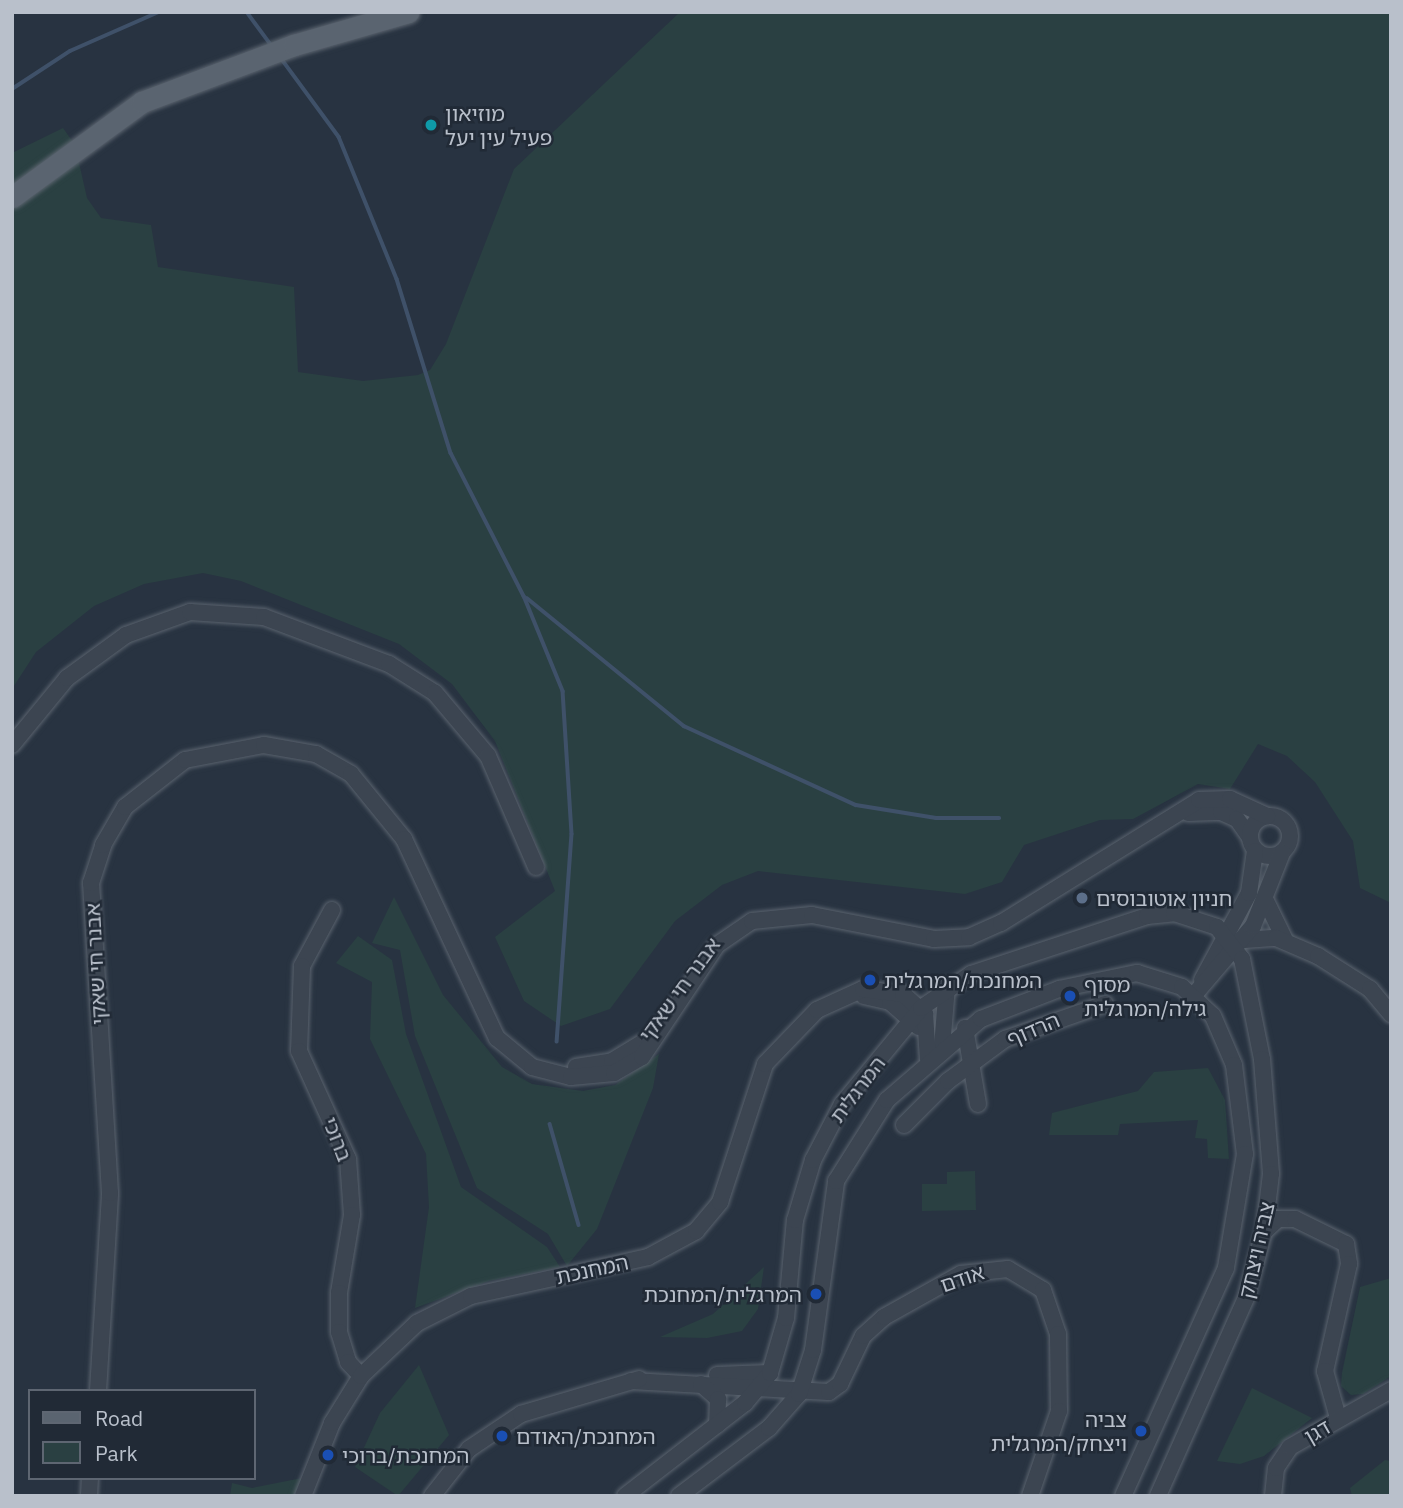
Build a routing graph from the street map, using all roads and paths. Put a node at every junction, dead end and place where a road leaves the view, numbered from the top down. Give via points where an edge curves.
1 (408, 12) edge
2 (12, 197) edge
3 (12, 745) edge
4 (1267, 816) junction
5 (1173, 819) junction
6 (1252, 844) junction
7 (1282, 853) junction
8 (536, 867) dead end
9 (1266, 901) junction
10 (332, 910) dead end
11 (1226, 935) junction
12 (1285, 940) junction
13 (1240, 944) junction
14 (947, 986) junction
15 (1194, 995) junction
16 (1105, 1004) dead end
17 (916, 1014) junction
18 (1391, 1014) edge
19 (965, 1028) junction
20 (929, 1035) junction
21 (942, 1047) junction
22 (928, 1059) junction
23 (967, 1066) junction
24 (978, 1104) dead end
25 (904, 1125) dead end
26 (1270, 1191) junction
27 (1295, 1219) junction
28 (1264, 1232) junction
29 (772, 1370) junction
30 (807, 1375) junction
31 (361, 1376) junction
32 (631, 1381) junction
33 (699, 1383) junction
34 (98, 1389) edge
35 (758, 1390) junction
36 (834, 1390) junction
37 (1391, 1390) edge
38 (799, 1394) junction
39 (1338, 1418) junction
40 (717, 1425) junction
41 (303, 1496) edge
42 (432, 1496) edge
43 (625, 1496) edge
44 (679, 1496) edge
45 (1030, 1496) edge
46 (1123, 1496) edge
47 (1158, 1496) edge
48 (1273, 1496) edge

1 - 2 main road via 276,52 142,102
3 - 8 street via 66,678 126,635 190,612 264,617 389,664 435,693 488,756
4 - 5 street, אבנר חי שאקי via 1220,797 1199,800
4 - 6 street via 1254,823
4 - 7 street via 1289,828
5 - 6 street, אבנר חי שאקי via 1221,812 1237,819
5 - 34 street, אבנר חי שאקי via 1001,923 969,937 934,939 857,921 790,914 738,928 717,945 642,1056 599,1076 557,1076 521,1060 497,1038 392,817 339,766 289,748 221,748 185,760 139,790 103,845 91,896 110,1193
6 - 7 street via 1268,857
6 - 11 street via 1249,893
7 - 9 street
9 - 12 street
9 - 13 street
10 - 31 street, ברוכי via 302,966 299,1043 302,1067 348,1159 352,1215 339,1293 339,1332 348,1362
11 - 13 street, המרגלית
11 - 14 street, המרגלית via 1196,916 1156,914
11 - 15 street
12 - 13 street
12 - 18 street via 1354,976
13 - 15 street
13 - 26 street, צביה ויצחק via 1262,1059
14 - 17 street, המרגלית
14 - 21 street
15 - 19 street, המרגלית via 1150,975 1120,973 1059,989
15 - 46 street, צביה ויצחק via 1221,1030 1238,1083 1245,1154 1239,1221 1226,1268
16 - 23 street, הרדוף via 1033,1025
17 - 20 street, המחנכת
17 - 29 street, המרגלית via 842,1104 813,1160 795,1220 786,1318
17 - 31 street, המחנכת via 879,998 838,998 787,1037 765,1064 720,1202 696,1231 648,1257 510,1286 440,1309 393,1342
19 - 21 street, המרגלית
19 - 23 street
20 - 21 street, המחנכת
20 - 22 street
21 - 22 street, המרגלית
21 - 23 street
22 - 30 street, המרגלית via 859,1136 836,1181
23 - 24 street
23 - 25 street, הרדוף
26 - 27 street
26 - 28 street, צביה ויצחק
27 - 28 street via 1278,1219
27 - 39 street via 1338,1235 1349,1254 1326,1359 1325,1384
28 - 47 street, צביה ויצחק via 1238,1317
29 - 32 street
29 - 35 street, המרגלית
29 - 38 street via 785,1387
30 - 36 street via 820,1388
30 - 38 street, המרגלית
31 - 41 street, המחנכת via 332,1423
32 - 33 street
32 - 42 street via 559,1399 493,1431
33 - 35 street
33 - 40 street via 717,1397
35 - 38 street
35 - 40 street, המרגלית
36 - 38 street
36 - 45 street, אודם via 863,1336 901,1306 970,1272 1022,1273 1051,1304 1060,1354 1056,1428
37 - 39 street, דגן
38 - 44 street, המרגלית via 769,1428
39 - 48 street, דגן via 1290,1447 1276,1468
40 - 43 street, המרגלית

